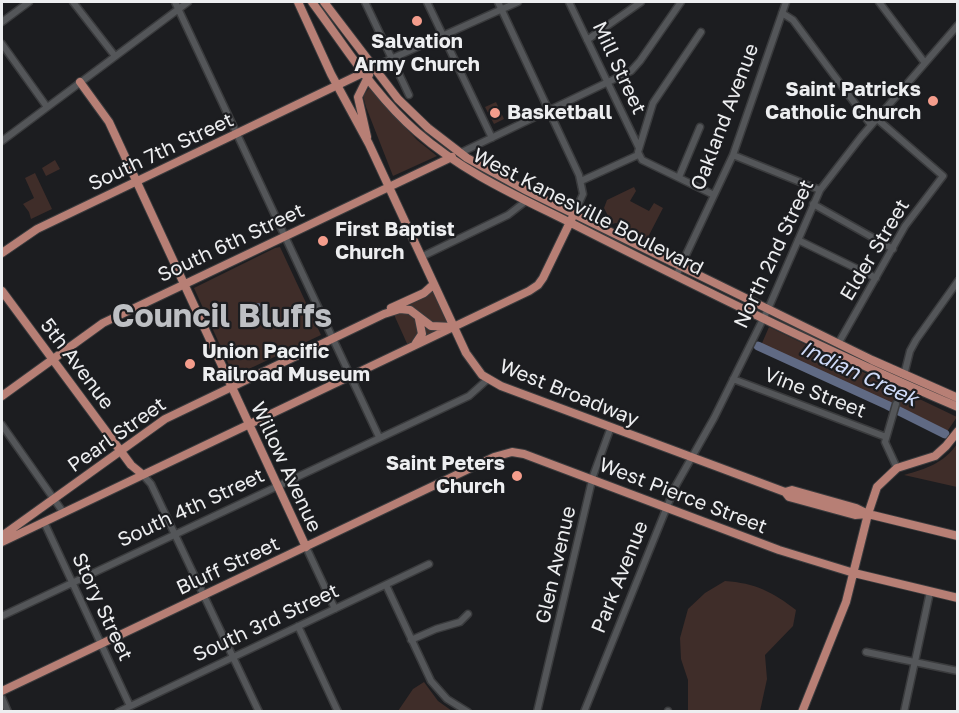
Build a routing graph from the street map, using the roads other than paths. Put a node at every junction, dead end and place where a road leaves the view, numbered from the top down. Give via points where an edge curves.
1 (28, 2) edge
2 (73, 2) edge
3 (188, 2) edge
4 (298, 2) edge
5 (312, 2) edge
6 (324, 2) edge
7 (365, 2) edge
8 (427, 2) edge
9 (498, 2) edge
10 (518, 2) edge
11 (570, 2) edge
12 (640, 2) edge
13 (681, 2) edge
14 (786, 2) edge
15 (879, 2) edge
16 (177, 5) edge
17 (502, 9) junction
18 (782, 13) junction
19 (2, 22) edge
20 (957, 25) edge
21 (700, 32) dead end
22 (444, 37) junction
23 (587, 40) junction
24 (2, 44) edge
25 (115, 56) junction
26 (391, 58) junction
27 (925, 63) junction
28 (373, 67) junction
29 (366, 74) junction
30 (81, 82) junction
31 (607, 83) junction
32 (337, 85) junction
33 (409, 94) dead end
34 (48, 107) junction
35 (550, 111) junction
36 (876, 118) junction
37 (871, 125) junction
38 (700, 127) dead end
39 (237, 134) junction
40 (492, 138) junction
41 (2, 141) edge
42 (369, 144) junction
43 (638, 151) junction
44 (460, 153) junction
45 (733, 155) junction
46 (450, 158) junction
47 (679, 177) junction
48 (581, 181) junction
49 (135, 182) junction
50 (389, 188) junction
51 (820, 190) junction
52 (714, 195) junction
53 (526, 201) junction
54 (813, 204) junction
55 (574, 214) junction
56 (570, 223) junction
57 (285, 236) junction
58 (798, 240) junction
59 (892, 249) junction
60 (2, 253) edge
61 (421, 257) junction
62 (681, 266) junction
63 (676, 276) junction
64 (876, 278) junction
65 (957, 281) edge
66 (183, 284) junction
67 (434, 284) junction
68 (2, 291) edge
69 (768, 309) junction
70 (384, 314) junction
71 (417, 315) junction
72 (763, 318) junction
73 (454, 327) junction
74 (332, 339) junction
75 (838, 344) junction
76 (412, 347) junction
77 (52, 358) junction
78 (350, 375) junction
79 (904, 375) junction
80 (488, 379) junction
81 (733, 379) junction
82 (231, 387) junction
83 (2, 396) edge
84 (957, 398) edge
85 (895, 407) dead end
86 (957, 407) edge
87 (248, 424) junction
88 (2, 425) edge
89 (611, 427) junction
90 (957, 431) edge
91 (379, 437) junction
92 (886, 437) junction
93 (121, 451) junction
94 (501, 454) joint
95 (692, 458) junction
96 (897, 468) junction
97 (142, 474) junction
98 (593, 479) junction
99 (277, 486) junction
100 (55, 499) junction
101 (667, 506) junction
102 (63, 512) junction
103 (868, 514) junction
104 (44, 522) junction
105 (174, 534) junction
106 (2, 536) edge
107 (957, 536) edge
108 (2, 542) edge
109 (306, 547) junction
110 (429, 564) dead end
111 (854, 573) junction
112 (72, 582) junction
113 (386, 585) junction
114 (930, 592) junction
115 (203, 596) junction
116 (957, 598) edge
117 (335, 609) junction
118 (468, 614) dead end
119 (2, 616) edge
120 (298, 626) junction
121 (411, 640) junction
122 (101, 644) junction
123 (866, 651) dead end
124 (233, 657) junction
125 (914, 662) junction
126 (957, 671) edge
127 (2, 692) edge
128 (2, 698) edge
129 (137, 703) junction
130 (130, 706) junction
131 (8, 711) edge
132 (118, 711) edge
133 (141, 711) edge
134 (259, 711) edge
135 (338, 711) edge
136 (468, 711) edge
137 (537, 711) edge
138 (584, 711) edge
139 (803, 711) edge
140 (904, 711) edge

1 - 19 street
2 - 25 street
3 - 16 street
4 - 32 main road, West Broadway
5 - 29 main road, West Kanesville Boulevard
6 - 28 main road
7 - 26 street
8 - 22 street
9 - 17 street
10 - 17 street
11 - 23 street, Mill Street
12 - 23 street
13 - 31 street via 635,67
14 - 18 street, Oakland Avenue
15 - 27 street
16 - 25 street
16 - 39 street
17 - 22 street
17 - 35 street
18 - 37 street via 793,20
18 - 45 street, Oakland Avenue
20 - 27 street, North 2nd Street
21 - 43 street via 653,103
22 - 26 street
22 - 40 street
23 - 31 street, Mill Street
24 - 34 street
25 - 30 street
26 - 28 street
26 - 33 street
27 - 36 street, North 2nd Street
28 - 29 main road, West Broadway
28 - 44 main road, West Kanesville Boulevard via 407,108
29 - 32 main road, South 7th Street
29 - 42 main road, West Broadway via 357,97
29 - 46 main road, West Kanesville Boulevard via 405,121
30 - 34 street
30 - 49 main road, Willow Avenue via 109,122
31 - 35 street
31 - 43 street, Mill Street
32 - 39 main road, South 7th Street
32 - 42 main road, West Broadway
34 - 41 street
35 - 40 street
35 - 48 street
36 - 37 street, North 2nd Street
36 - 59 street, Elder Street via 942,175
37 - 51 street, North 2nd Street
38 - 47 street
39 - 49 main road, South 7th Street
39 - 57 street
40 - 44 street
42 - 50 main road, West Broadway
43 - 47 street via 642,160
43 - 48 street
44 - 46 main road, South 6th Street
44 - 55 main road, West Kanesville Boulevard
45 - 51 street
45 - 52 street, Oakland Avenue
46 - 50 main road, South 6th Street
46 - 53 main road, West Kanesville Boulevard
47 - 52 street
48 - 55 street via 583,194
49 - 60 main road, South 7th Street via 37,229
49 - 66 main road, Willow Avenue
50 - 57 main road, South 6th Street
50 - 61 main road, West Broadway
51 - 54 street, North 2nd Street
52 - 62 street, Oakland Avenue
53 - 56 main road, West Kanesville Boulevard
53 - 61 street via 508,216
54 - 58 street, North 2nd Street
54 - 59 street
55 - 56 main road
55 - 62 main road, West Kanesville Boulevard
56 - 63 main road, West Kanesville Boulevard
56 - 73 main road via 538,285
57 - 66 main road, South 6th Street
57 - 74 street
58 - 64 street
58 - 69 street, North 2nd Street
59 - 64 street, Elder Street
61 - 67 main road, West Broadway
62 - 63 street, Oakland Avenue
62 - 69 main road, West Kanesville Boulevard
63 - 72 main road, West Kanesville Boulevard
64 - 75 street, Elder Street
65 - 79 street via 916,340
66 - 77 main road, South 6th Street via 97,326
66 - 82 main road, Willow Avenue
67 - 70 main road
67 - 73 main road, West Broadway
68 - 77 main road, 5th Avenue
69 - 72 street, North 2nd Street
69 - 75 main road, West Kanesville Boulevard
70 - 71 main road, Pearl Street via 405,309
70 - 74 main road, Pearl Street
71 - 73 main road, Pearl Street via 431,326
71 - 76 main road via 422,334
72 - 81 street, North 2nd Street
72 - 86 main road, West Kanesville Boulevard
73 - 76 main road
73 - 80 main road, West Broadway via 471,362
74 - 78 street
74 - 82 main road, Pearl Street
75 - 79 main road, West Kanesville Boulevard
76 - 78 main road
77 - 83 main road, South 6th Street
77 - 93 main road, 5th Avenue
78 - 87 main road
78 - 91 street
79 - 84 main road, West Kanesville Boulevard
80 - 89 main road, West Broadway
80 - 91 street, South 4th Street via 469,396
81 - 92 street, Vine Street
81 - 95 street, North 2nd Street
82 - 87 main road, Willow Avenue
82 - 93 main road, Pearl Street via 165,419
85 - 92 street
87 - 97 main road
87 - 99 main road, Willow Avenue
88 - 100 street
89 - 95 main road, West Broadway
89 - 98 street, Glen Avenue
90 - 96 main road via 934,456
91 - 99 street, South 4th Street
92 - 96 street
93 - 97 main road, 5th Avenue
93 - 100 main road, Pearl Street
94 - 98 main road, West Pierce Street via 518,452
94 - 109 main road, Bluff Street
95 - 101 street, Park Avenue
95 - 103 main road, West Broadway via 817,506 855,515
96 - 103 main road via 877,487
97 - 102 main road
97 - 105 street, 5th Avenue via 151,484
98 - 101 main road, West Pierce Street
98 - 137 street, Glen Avenue
99 - 105 street, South 4th Street
99 - 109 main road, Willow Avenue
100 - 102 street
100 - 106 main road, Pearl Street
101 - 111 main road, West Pierce Street via 779,550
101 - 138 street, Park Avenue
102 - 104 main road
103 - 107 main road, West Broadway
103 - 111 main road
104 - 108 main road
104 - 112 street, Story Street
105 - 112 street, South 4th Street
105 - 115 street, 5th Avenue
109 - 115 main road, Bluff Street
109 - 117 street, Willow Avenue
110 - 113 street, South 3rd Street
111 - 114 main road, West Pierce Street
111 - 139 main road
112 - 119 street, South 4th Street
112 - 122 street, Story Street
113 - 117 street, South 3rd Street
113 - 121 street
114 - 116 main road, West Pierce Street
114 - 125 street
115 - 122 main road, Bluff Street
115 - 124 street, 5th Avenue
117 - 120 street, South 3rd Street
118 - 121 street via 460,622
120 - 124 street, South 3rd Street
120 - 135 street
121 - 136 street via 438,690
122 - 127 main road, Bluff Street
122 - 130 street, Story Street
123 - 125 street
124 - 129 street, South 3rd Street
124 - 134 street, 5th Avenue
125 - 126 street
125 - 140 street
128 - 131 street
129 - 130 street, South 3rd Street
129 - 133 street
130 - 132 street, South 3rd Street

